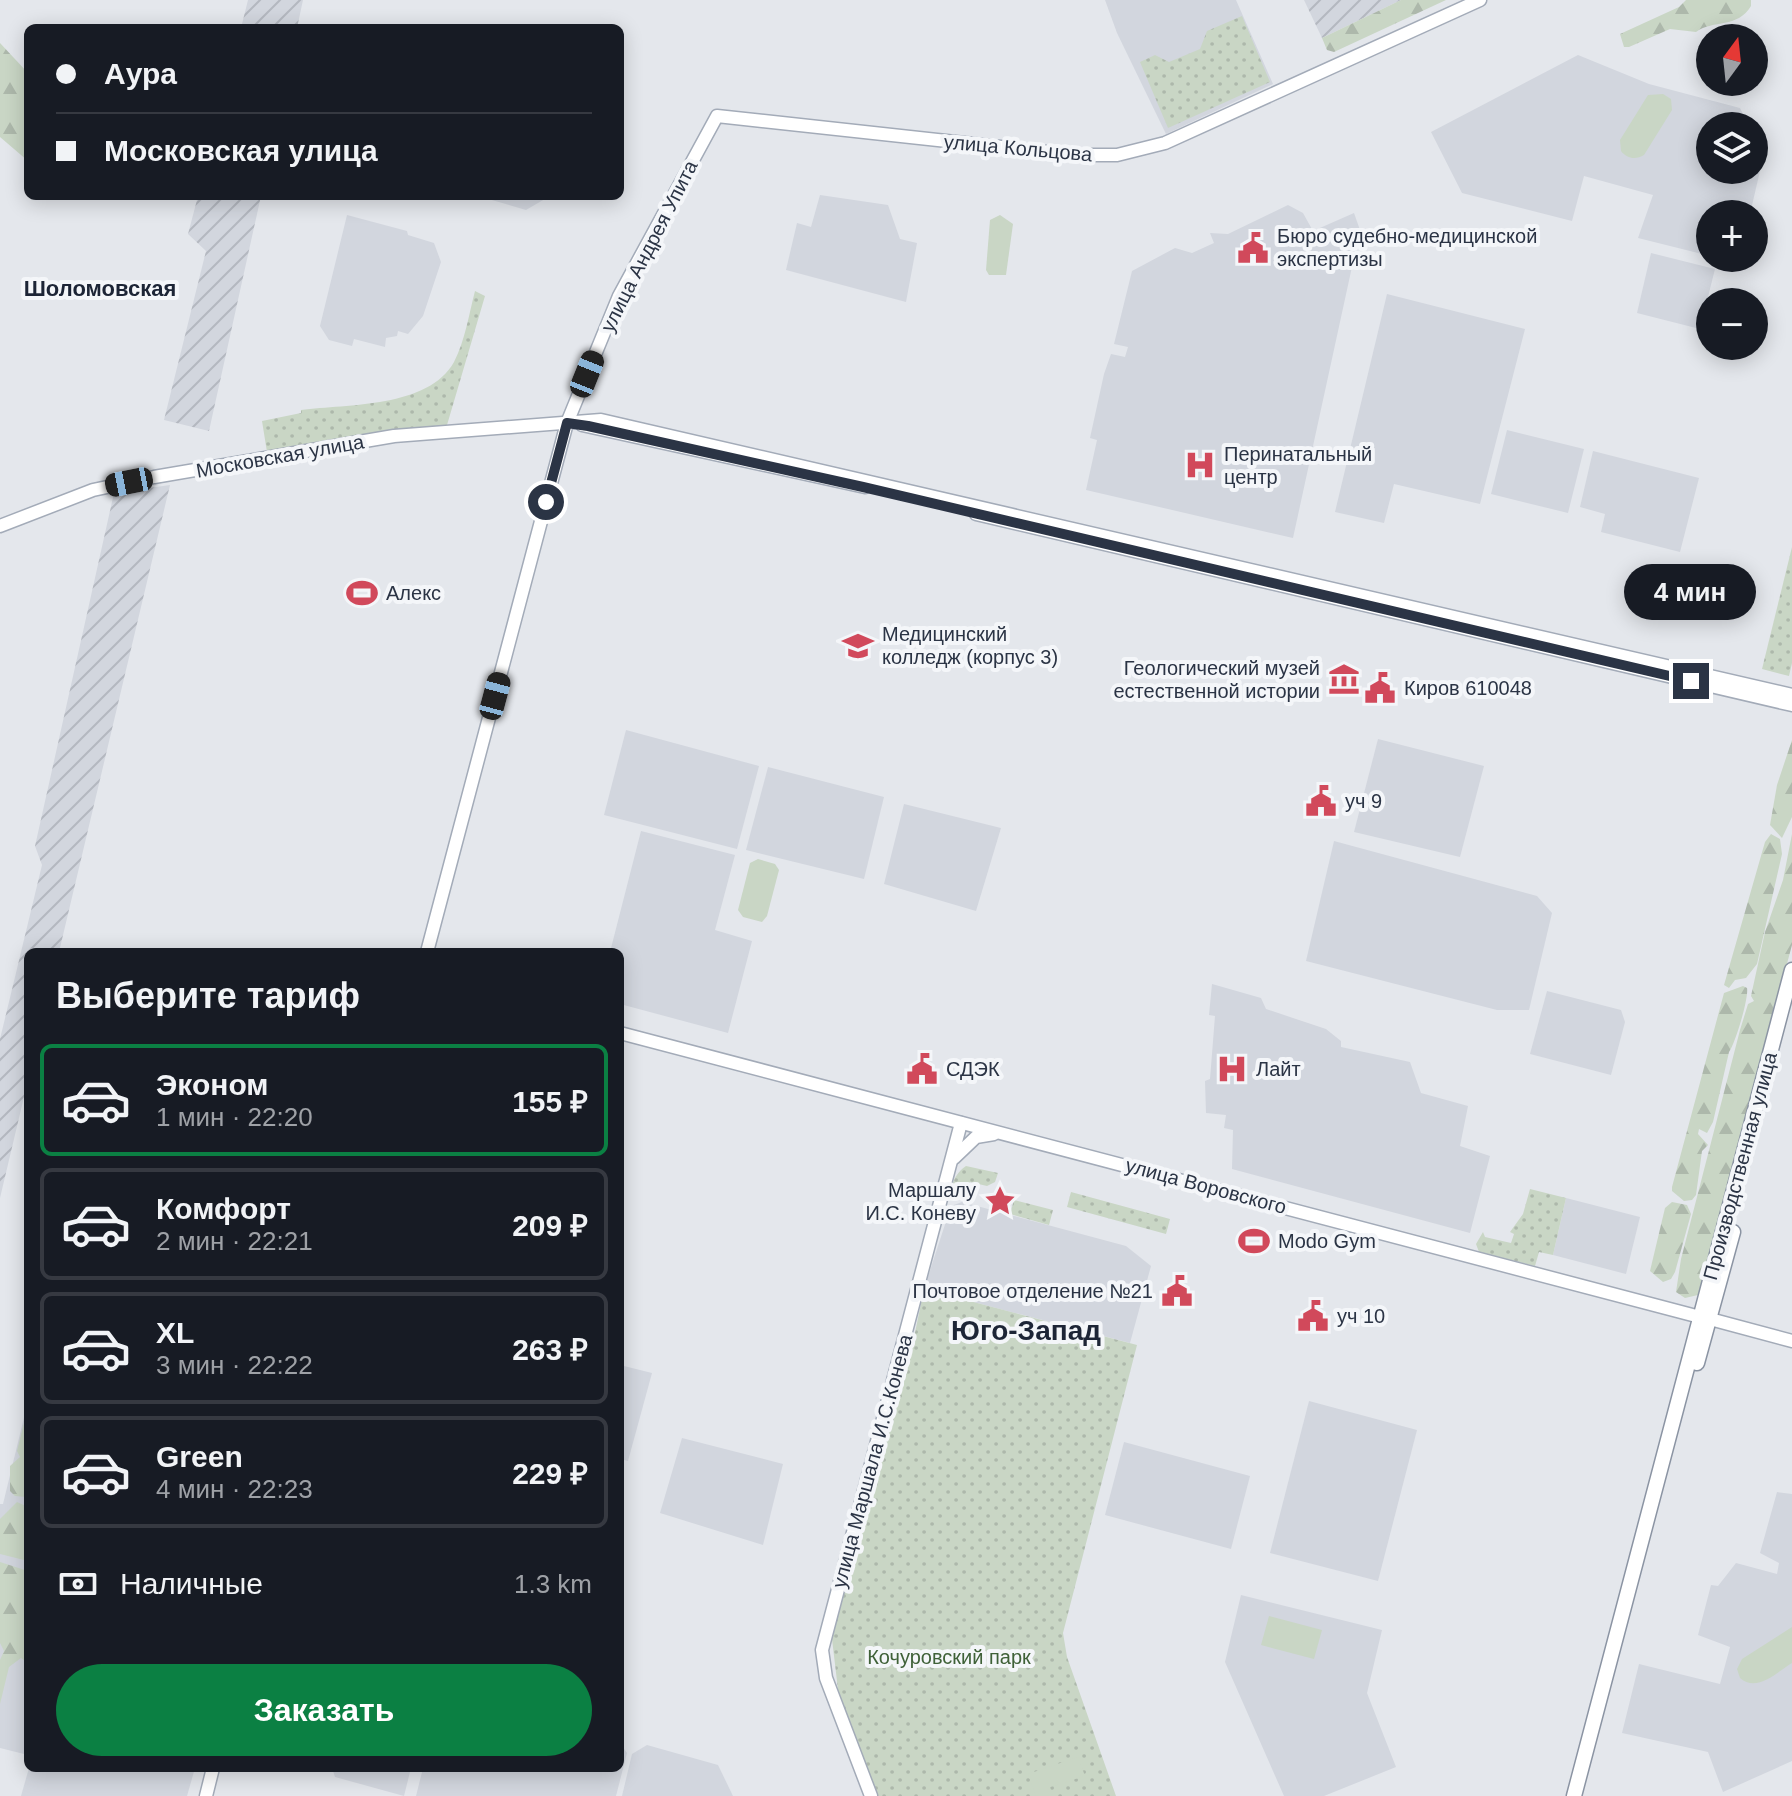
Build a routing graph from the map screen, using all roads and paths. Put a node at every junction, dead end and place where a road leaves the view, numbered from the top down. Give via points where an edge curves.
1 (1480, 0) edge
2 (717, 116) joint
3 (567, 423) junction
4 (0, 526) edge
5 (1753, 691) junction
6 (1792, 695) edge
7 (1792, 705) edge
8 (428, 948) edge
9 (1792, 970) edge
10 (1792, 1004) edge
11 (624, 1034) edge
12 (961, 1123) junction
13 (1007, 1134) junction
14 (950, 1164) junction
15 (1705, 1318) junction
16 (1792, 1341) edge
17 (1599, 1718) junction
18 (212, 1772) edge
19 (206, 1796) edge
20 (871, 1796) edge
21 (1574, 1796) edge
22 (1582, 1796) edge

1 - 2 main road, улица Кольцова via 1165,143 1117,155 1024,150
2 - 3 main road, улица Андрея Упита via 619,296
3 - 4 main road, Московская улица via 394,436 154,477 93,490
3 - 5 main road, Московская улица via 601,420 633,426
3 - 8 main road, улица Андрея Упита
5 - 6 main road, Московская улица
5 - 7 main road, Московская улица
9 - 15 highway, Производственная улица
10 - 15 highway, Производственная улица
11 - 12 main road, улица Воровского
12 - 13 main road, улица Воровского
12 - 14 main road, улица Маршала И.С.Конева
13 - 14 main road via 976,1137
13 - 15 main road, улица Воровского
14 - 20 main road, улица Маршала И.С.Конева via 822,1650 826,1678
15 - 16 main road, улица Воровского
15 - 17 highway
17 - 21 highway
17 - 22 highway
18 - 19 main road

